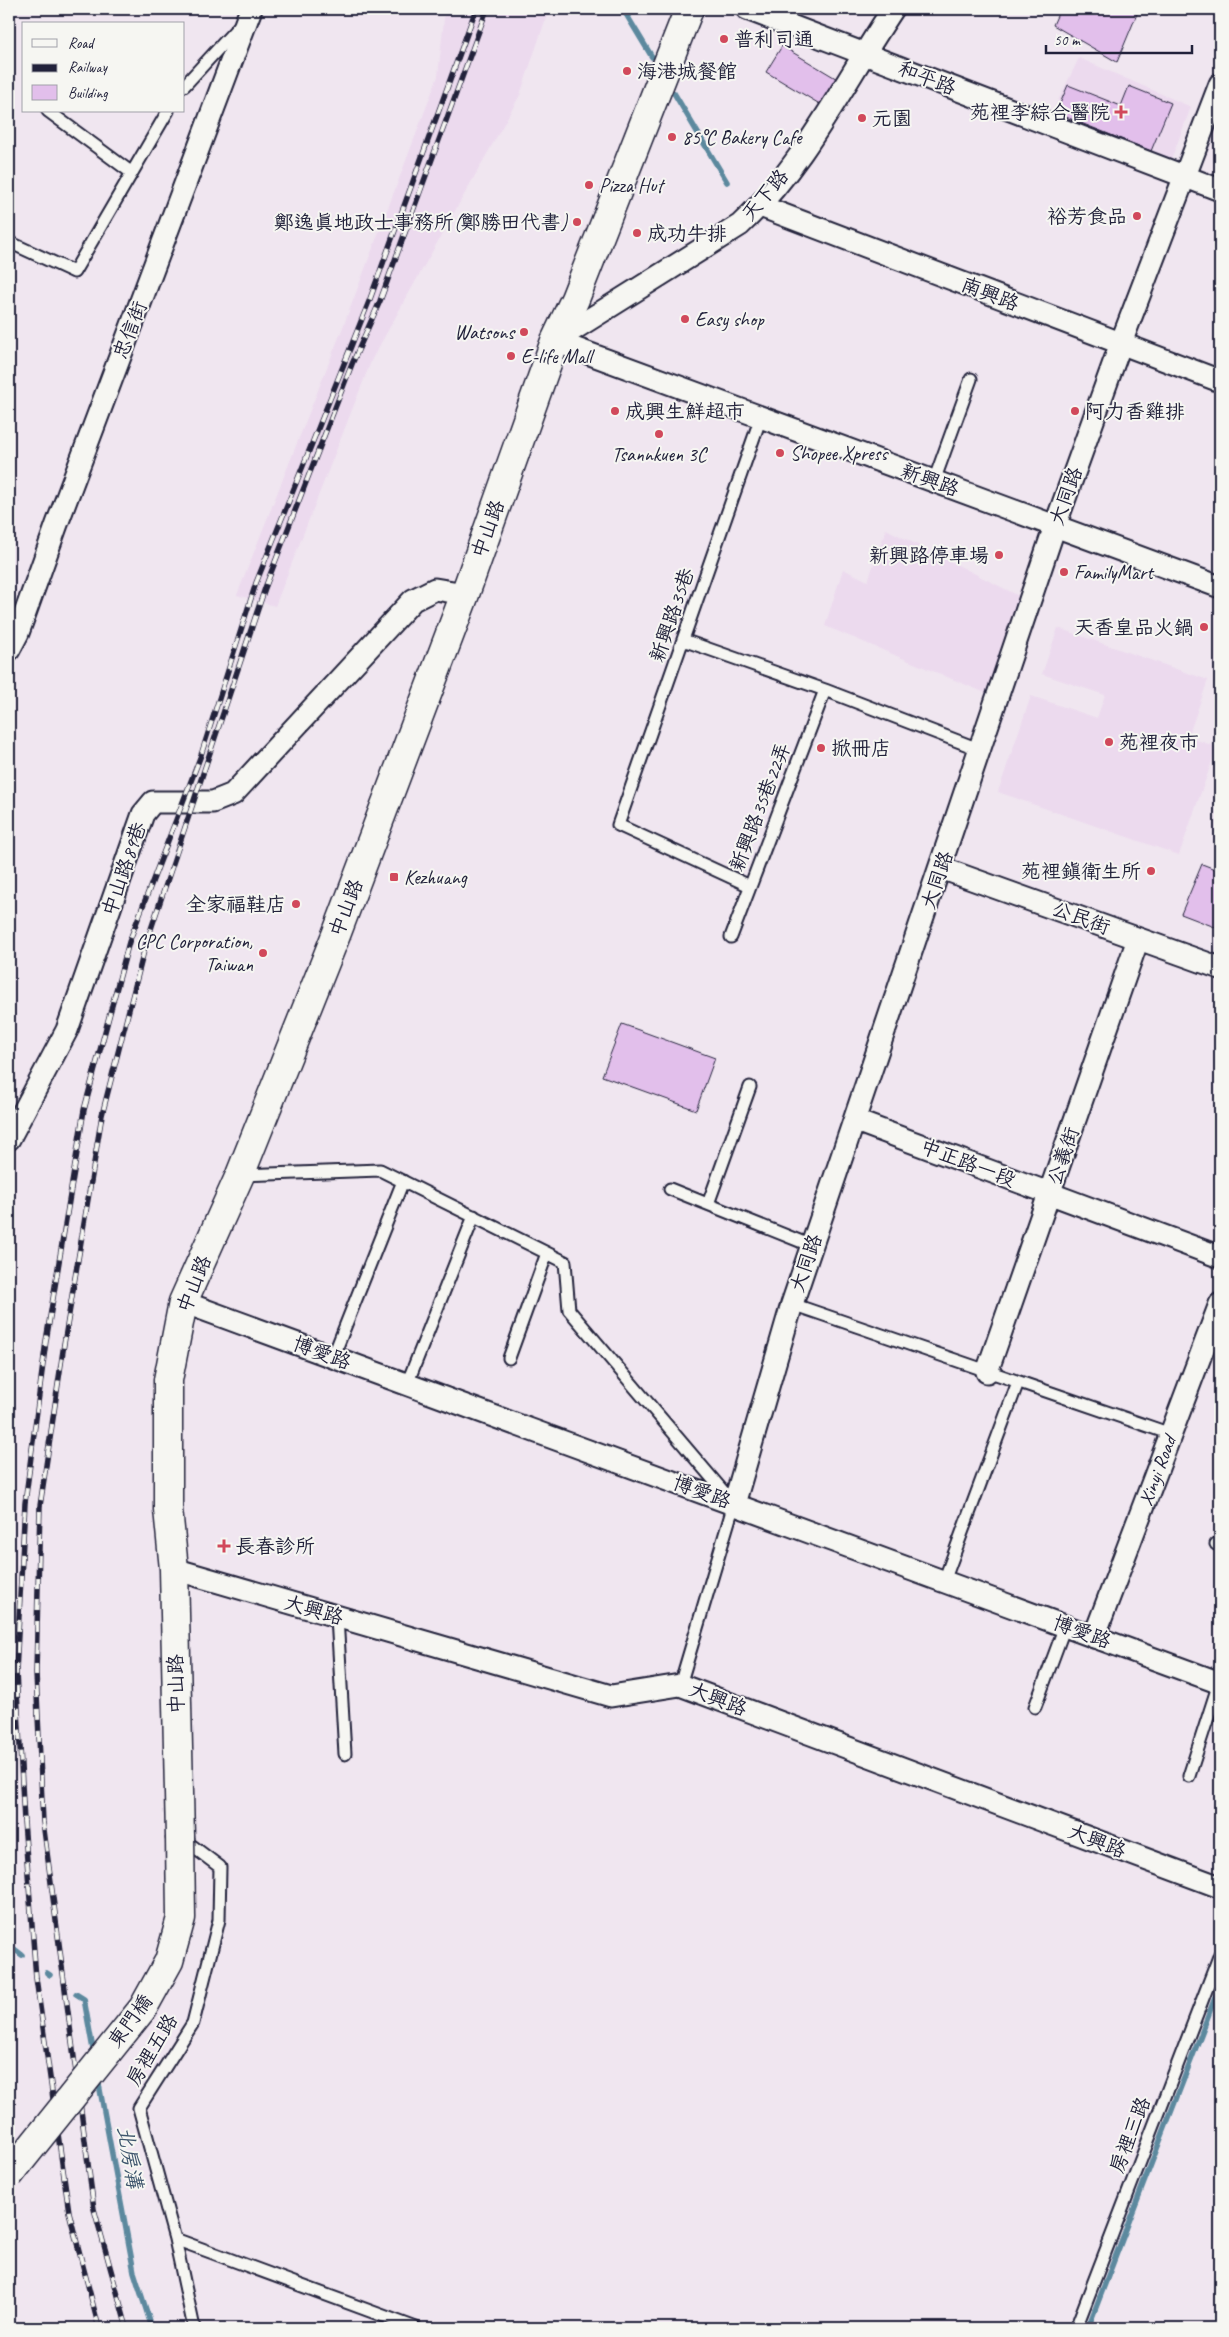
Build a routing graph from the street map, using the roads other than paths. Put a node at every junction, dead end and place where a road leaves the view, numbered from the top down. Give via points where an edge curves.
1 (689, 9) edge
2 (746, 9) edge
3 (893, 9) edge
4 (250, 12) edge
5 (863, 54) junction
6 (1220, 84) edge
7 (185, 85) edge
8 (49, 112) edge
9 (167, 112) edge
10 (132, 173) junction
11 (1185, 177) junction
12 (1220, 190) edge
13 (760, 206) junction
14 (9, 242) edge
15 (555, 341) junction
16 (1121, 343) junction
17 (971, 379) dead end
18 (1220, 381) edge
19 (761, 417) junction
20 (934, 481) junction
21 (1055, 526) junction
22 (1220, 587) edge
23 (465, 594) junction
24 (683, 640) junction
25 (9, 650) edge
26 (825, 690) junction
27 (981, 750) junction
28 (941, 868) junction
29 (750, 886) junction
30 (731, 937) dead end
31 (1138, 939) junction
32 (1220, 968) edge
33 (750, 1087) dead end
34 (856, 1121) junction
35 (9, 1140) edge
36 (240, 1175) junction
37 (403, 1181) junction
38 (670, 1189) dead end
39 (1049, 1193) junction
40 (708, 1204) junction
41 (474, 1216) junction
42 (812, 1246) junction
43 (547, 1253) junction
44 (1220, 1258) edge
45 (183, 1302) junction
46 (792, 1304) junction
47 (1220, 1304) edge
48 (333, 1357) junction
49 (509, 1358) dead end
50 (987, 1372) junction
51 (1018, 1382) junction
52 (407, 1384) junction
53 (1171, 1434) junction
54 (734, 1504) junction
55 (174, 1569) junction
56 (944, 1581) junction
57 (338, 1617) junction
58 (1065, 1626) junction
59 (1094, 1637) junction
60 (1220, 1683) edge
61 (680, 1685) junction
62 (1036, 1707) dead end
63 (346, 1754) dead end
64 (1189, 1776) dead end
65 (180, 1837) junction
66 (1220, 1887) edge
67 (1220, 1954) edge
68 (9, 2175) edge
69 (176, 2239) junction
70 (194, 2328) edge
71 (416, 2328) edge
72 (1076, 2328) edge

1 - 15 street, 中山路 via 576,299
2 - 5 street, 和平路
3 - 5 street, 天下路
4 - 7 lane
4 - 25 street, 忠信街
5 - 11 street, 和平路
5 - 13 street, 天下路 via 832,110
6 - 11 street, 大同路
8 - 10 lane
9 - 10 lane
10 - 14 lane via 74,272
11 - 12 street, 和平路
11 - 16 street, 大同路
13 - 15 street, 天下路 via 740,225
13 - 16 street, 南興路
15 - 19 street, 新興路
15 - 23 street, 中山路
16 - 18 street, 南興路
16 - 21 street, 大同路
17 - 20 lane
19 - 20 street, 新興路
19 - 24 lane, 新興路35巷
20 - 21 street, 新興路
21 - 22 street, 新興路
21 - 27 street, 大同路
23 - 35 street, 中山路89巷 via 435,588 413,600 233,794 213,802 153,802 143,814 68,1030
23 - 36 street, 中山路 via 336,935
24 - 26 lane
24 - 29 lane, 新興路35巷 via 618,825
26 - 27 lane
26 - 29 lane, 新興路35巷22弄
27 - 28 street, 大同路
28 - 31 street, 公民街
28 - 34 street, 大同路
29 - 30 lane, 新興路35巷22弄
31 - 32 street, 公民街
31 - 39 street, 公義街
33 - 40 lane
34 - 39 street, 中正路一段
34 - 42 street, 大同路
36 - 37 lane via 380,1170
36 - 45 street, 中山路
37 - 41 lane
37 - 48 lane
38 - 40 lane
39 - 44 street, 中正路一段
39 - 50 street, 公義街
40 - 42 lane
41 - 43 lane
41 - 52 lane
42 - 46 street, 大同路
43 - 49 lane
43 - 54 lane via 565,1262 569,1310
45 - 48 street, 博愛路
45 - 55 street, 中山路 via 168,1380 168,1509
46 - 50 lane
46 - 54 street, 大同路
47 - 53 street, Xinyi Road
48 - 52 street, 博愛路
50 - 51 lane
51 - 53 lane
51 - 56 lane
52 - 54 street, 博愛路
53 - 59 street, Xinyi Road
54 - 56 street, 博愛路
54 - 61 lane, 大同路
55 - 57 street, 大興路
55 - 65 street, 中山路
56 - 58 street, 博愛路
57 - 61 street, 大興路 via 611,1696
57 - 63 lane
58 - 59 street, 博愛路
58 - 62 lane
59 - 60 street, 博愛路
60 - 64 lane
61 - 66 street, 大興路
65 - 68 street, 東門橋, bridge via 181,1918 169,1961 143,2008
65 - 69 lane, 房裡五路 via 220,1867 218,1920 193,2023 139,2108
67 - 72 lane, 房裡三路
69 - 70 lane, 房裡五路
69 - 71 lane

